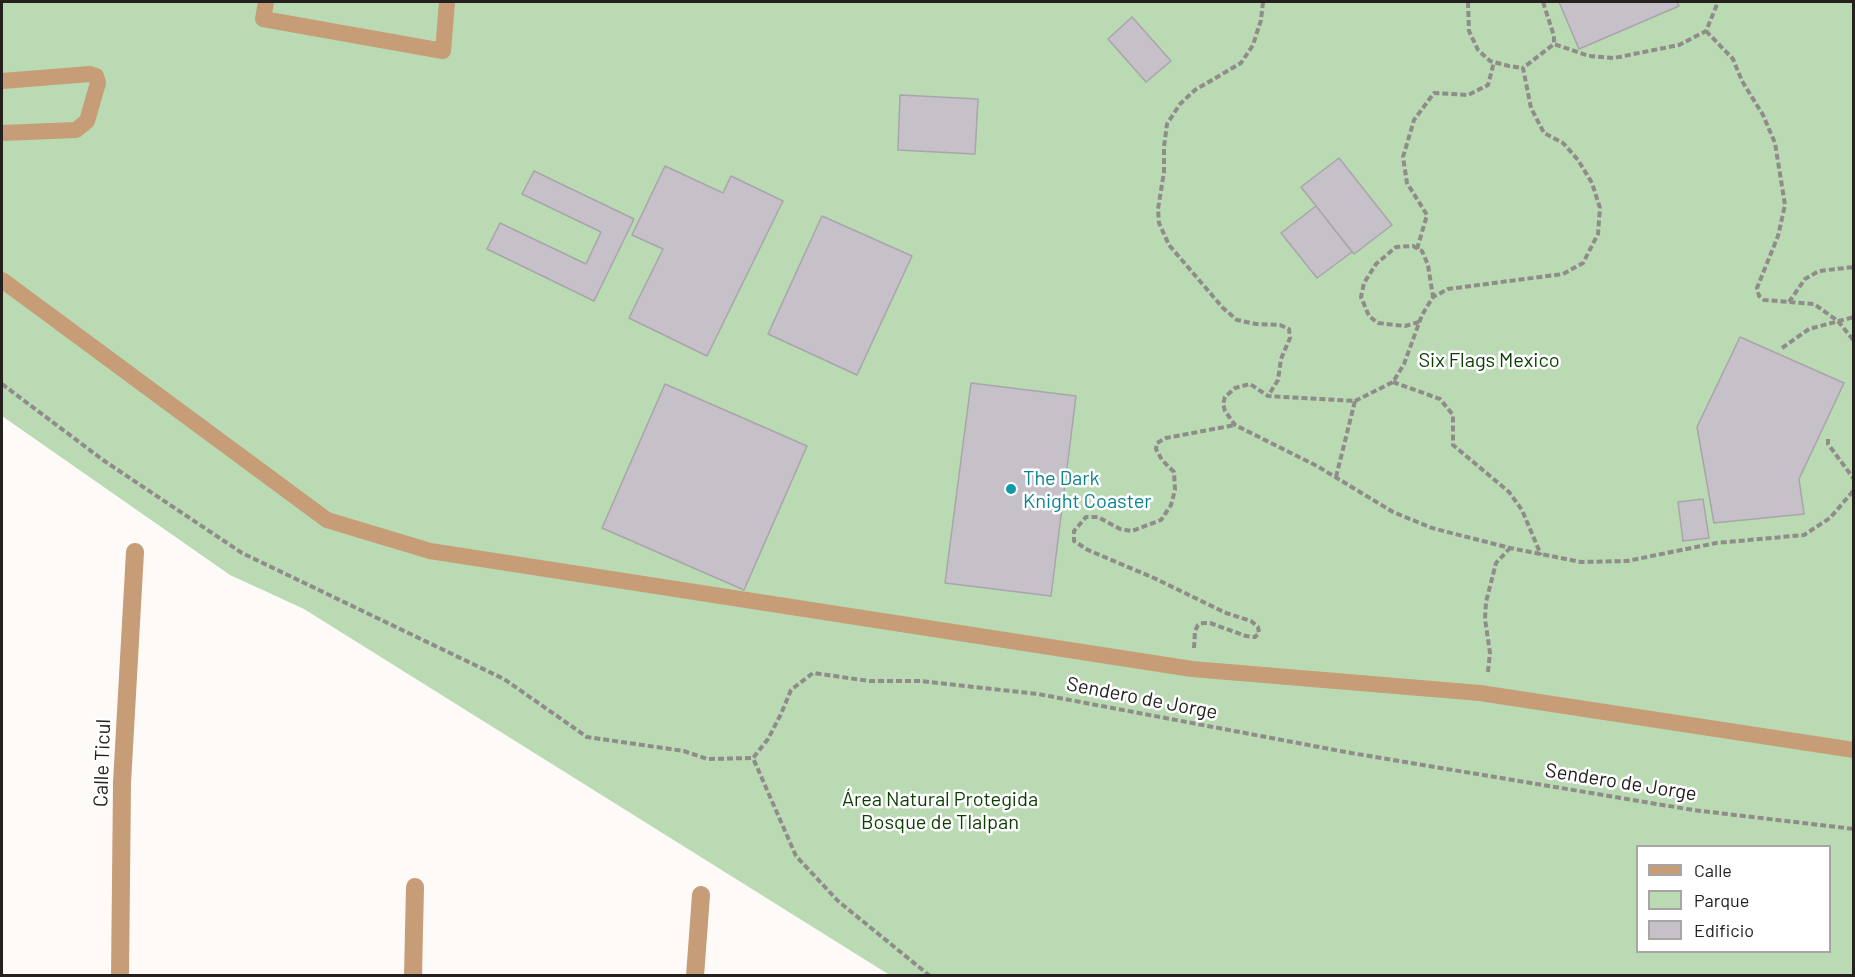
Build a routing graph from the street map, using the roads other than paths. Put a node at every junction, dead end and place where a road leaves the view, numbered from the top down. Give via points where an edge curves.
1 (266, 2) edge
2 (447, 2) edge
3 (2, 81) edge
4 (2, 133) edge
5 (2, 280) edge
6 (135, 552) dead end
7 (1854, 750) edge
8 (415, 887) dead end
9 (701, 895) dead end
10 (120, 975) edge
11 (413, 975) edge
12 (695, 975) edge

1 - 2 lane via 263,19 443,51
3 - 4 lane via 90,74 96,76 98,83 87,121 76,130
5 - 7 lane via 327,520 430,551 1192,669 1480,693
6 - 10 street, Calle Ticul via 122,783
8 - 11 street
9 - 12 street

